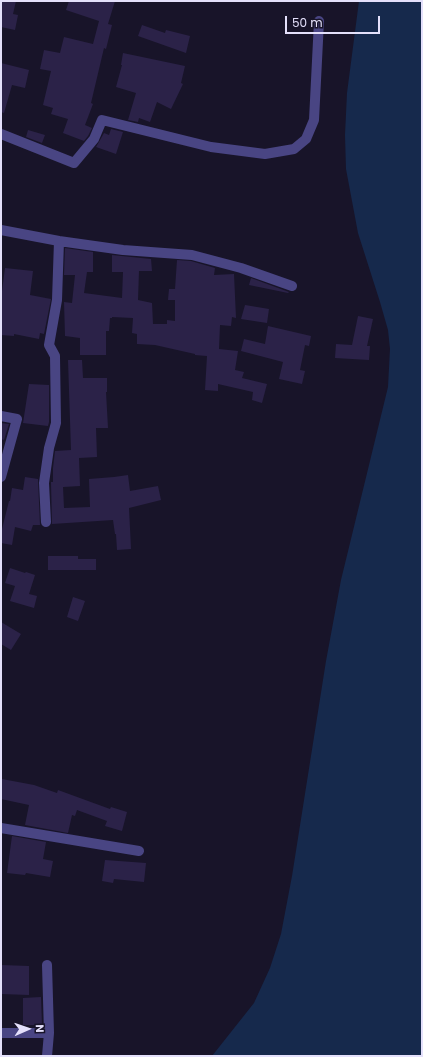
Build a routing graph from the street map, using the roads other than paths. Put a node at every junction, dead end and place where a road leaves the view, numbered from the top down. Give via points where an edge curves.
1 (319, 21) dead end
2 (1, 134) edge
3 (1, 230) edge
4 (59, 241) junction
5 (292, 286) dead end
6 (1, 416) edge
7 (1, 477) edge
8 (46, 522) dead end
9 (1, 828) edge
10 (139, 851) dead end
11 (47, 964) dead end
12 (49, 1033) junction
13 (1, 1034) edge
14 (47, 1056) edge

1 - 2 street via 314,120 306,138 294,149 265,154 211,147 102,120 94,139 74,163
3 - 4 street
4 - 5 street via 123,250 192,255 241,268
4 - 8 street via 57,300 49,345 54,356 56,423 44,483
6 - 7 street via 18,419
9 - 10 street
11 - 12 street
12 - 13 street
12 - 14 street

